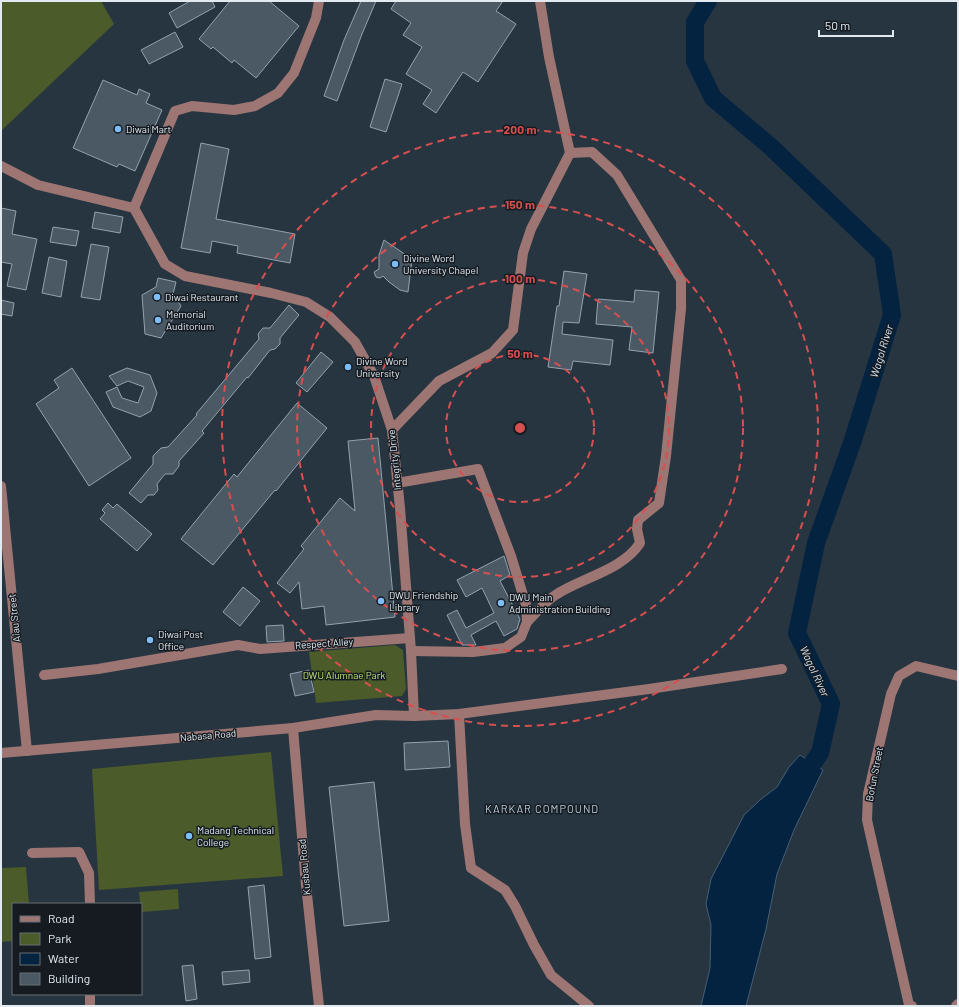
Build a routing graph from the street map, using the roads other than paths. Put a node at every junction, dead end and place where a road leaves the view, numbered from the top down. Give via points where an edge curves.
1 (319, 1) edge
2 (540, 1) edge
3 (570, 153) junction
4 (1, 166) edge
5 (134, 208) junction
6 (392, 430) junction
7 (397, 483) junction
8 (1, 486) edge
9 (527, 622) junction
10 (410, 638) junction
11 (411, 651) junction
12 (782, 669) dead end
13 (44, 675) dead end
14 (958, 676) edge
15 (459, 714) junction
16 (414, 716) junction
17 (293, 728) junction
18 (27, 751) junction
19 (1, 752) edge
20 (32, 853) dead end
21 (90, 903) edge
22 (90, 995) edge
23 (910, 1005) edge
24 (90, 1006) edge
25 (319, 1006) edge
26 (589, 1006) edge

1 - 5 street via 316,18 294,73 278,93 255,106 234,110 192,106 175,111
2 - 3 street via 549,57
3 - 6 street via 529,235 523,253 513,330 492,353 440,381
3 - 9 street via 592,152 617,175 681,280 681,309 659,503 638,520 640,543 635,550 604,572 553,597
4 - 5 street via 38,186
5 - 6 street, Integrity Drive via 164,264 185,276 306,302 330,317 355,342 374,376
6 - 7 street, Integrity Drive
7 - 9 street via 478,469 511,556 526,605
7 - 10 street, Integrity Drive
8 - 18 street, Aiau Street
9 - 11 street via 521,637 505,648 473,652
10 - 11 street, Integrity Drive
10 - 13 street, Respect Alley via 260,649 238,645 98,669
11 - 16 street, Integrity Drive
12 - 15 street, Nabasa Road
14 - 23 street, Bofun Street via 916,666 899,676 891,694 868,794 867,820
15 - 16 street, Nabasa Road
15 - 26 street via 465,824 471,868 504,890 516,906 534,946 551,975
16 - 17 street, Nabasa Road via 376,715
17 - 18 street, Nabasa Road
17 - 25 street, Kusbau Road
18 - 19 street, Nabasa Road
20 - 21 street via 79,852 90,873
22 - 24 street

